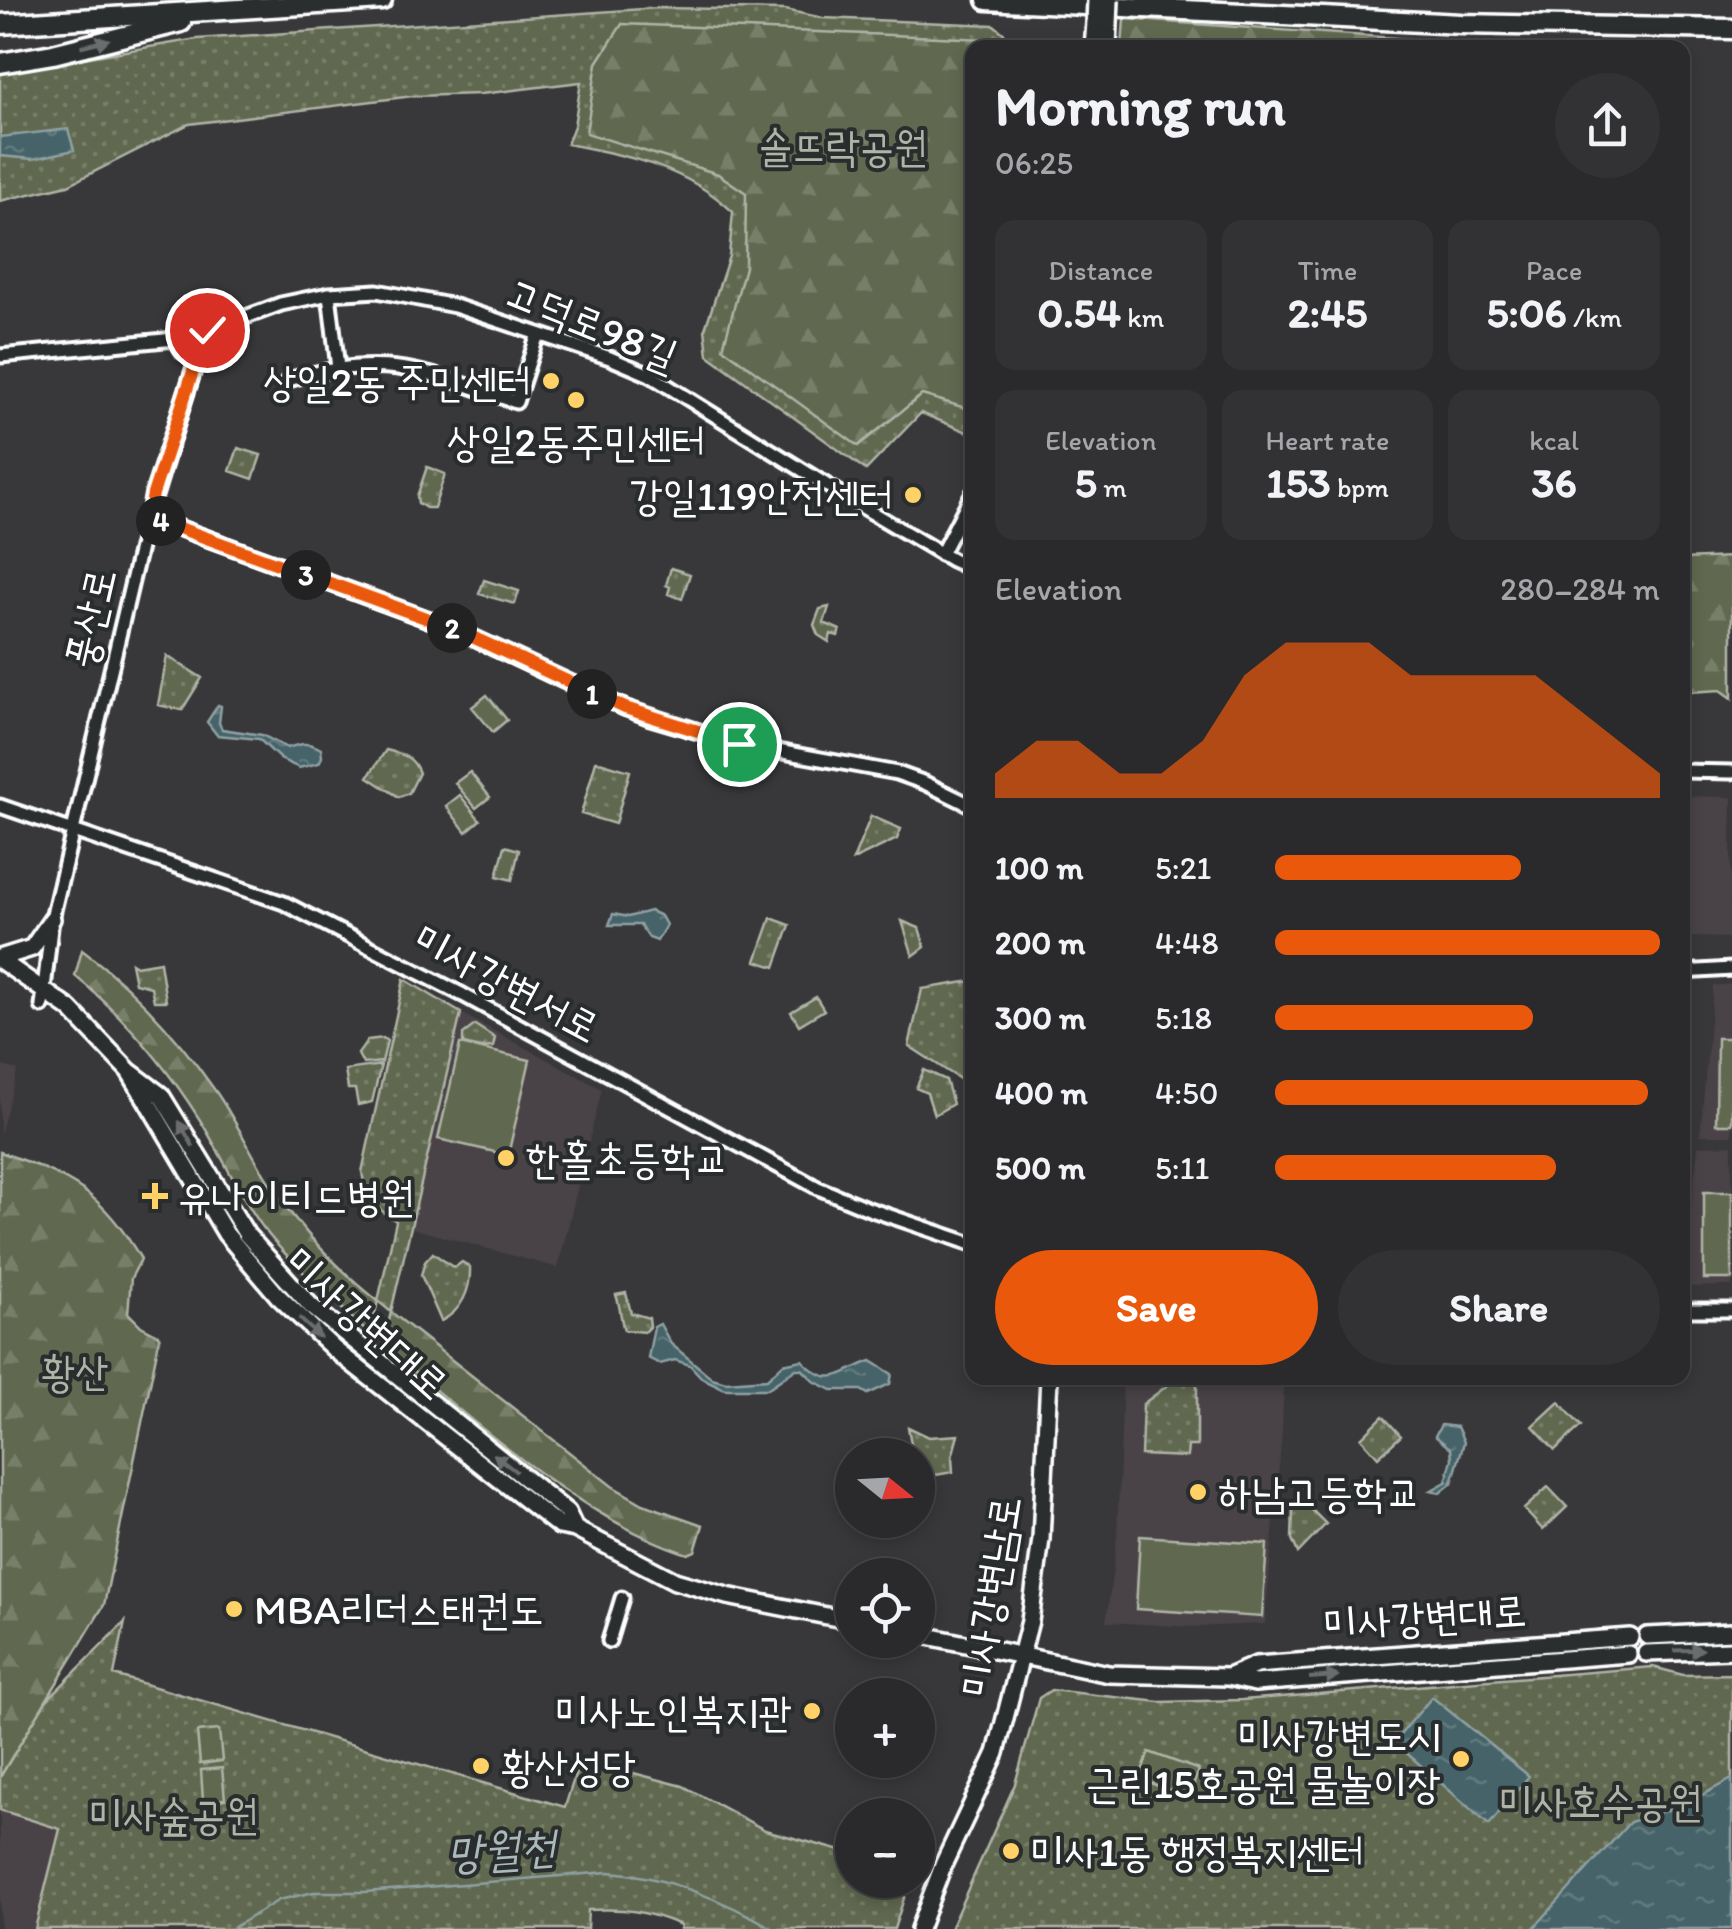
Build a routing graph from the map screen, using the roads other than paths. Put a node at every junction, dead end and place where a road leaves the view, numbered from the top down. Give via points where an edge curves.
1 (382, 0) edge
2 (987, 0) edge
3 (1096, 0) edge
4 (1110, 0) edge
5 (225, 10) junction
6 (0, 24) edge
7 (1102, 24) junction
8 (1732, 29) edge
9 (1097, 40) edge
10 (1106, 40) edge
11 (0, 63) edge
12 (328, 294) junction
13 (208, 331) junction
14 (538, 334) junction
15 (175, 339) junction
16 (199, 353) junction
17 (0, 356) edge
18 (338, 368) junction
19 (288, 380) dead end
20 (965, 508) edge
21 (149, 517) junction
22 (941, 554) junction
23 (965, 566) edge
24 (1690, 771) edge
25 (1732, 772) edge
26 (965, 802) edge
27 (0, 806) edge
28 (74, 830) junction
29 (52, 919) junction
30 (0, 959) edge
31 (1732, 969) edge
32 (1690, 972) edge
33 (43, 998) junction
34 (965, 1242) edge
35 (1690, 1310) edge
36 (1732, 1310) edge
37 (1049, 1385) edge
38 (622, 1598) dead end
39 (835, 1618) edge
40 (1732, 1632) edge
41 (935, 1637) edge
42 (609, 1641) dead end
43 (1629, 1646) dead end
44 (1732, 1650) edge
45 (1022, 1655) junction
46 (920, 1929) edge

1 - 5 highway
2 - 8 highway via 1460,24
3 - 7 main road, bridge
4 - 7 main road, bridge
5 - 6 highway
11 -> 5 highway
7 - 9 main road
7 - 10 main road
12 - 13 street, 고덕로98길
12 - 14 street, 고덕로98길 via 428,299
12 - 18 street
13 - 15 street via 190,320
13 - 16 street
14 - 18 street via 516,402 410,368
14 - 22 street, 고덕로98길 via 650,375
15 - 16 street via 183,352
15 - 17 street
16 - 21 street
18 - 19 street
20 - 22 street
21 - 26 street, 풍산로 via 453,628 650,718 739,744 896,774
21 - 28 street, 풍산로
22 - 23 street, 고덕로98길
24 - 25 street
27 - 28 street, 미사강변서로
28 - 29 street, 풍산로
28 - 34 street, 미사강변서로 via 284,904 818,1188
29 - 30 main road via 32,948
29 - 33 street, 풍산로
30 - 33 main road, 미사강변대로
31 - 32 street
33 - 39 main road, 미사강변대로 via 70,1010 160,1094 229,1208 283,1277 338,1330 567,1512 575,1528 676,1581
35 - 36 street
37 - 45 main road, 미사강변남로 via 1041,1539
38 - 42 street
40 -> 44 main road via 1646,1644
41 - 45 main road, 미사강변대로
43 - 45 main road, 미사강변대로 via 1255,1683 1228,1676 1108,1674
45 - 46 main road, 미사강변남로 via 996,1753

